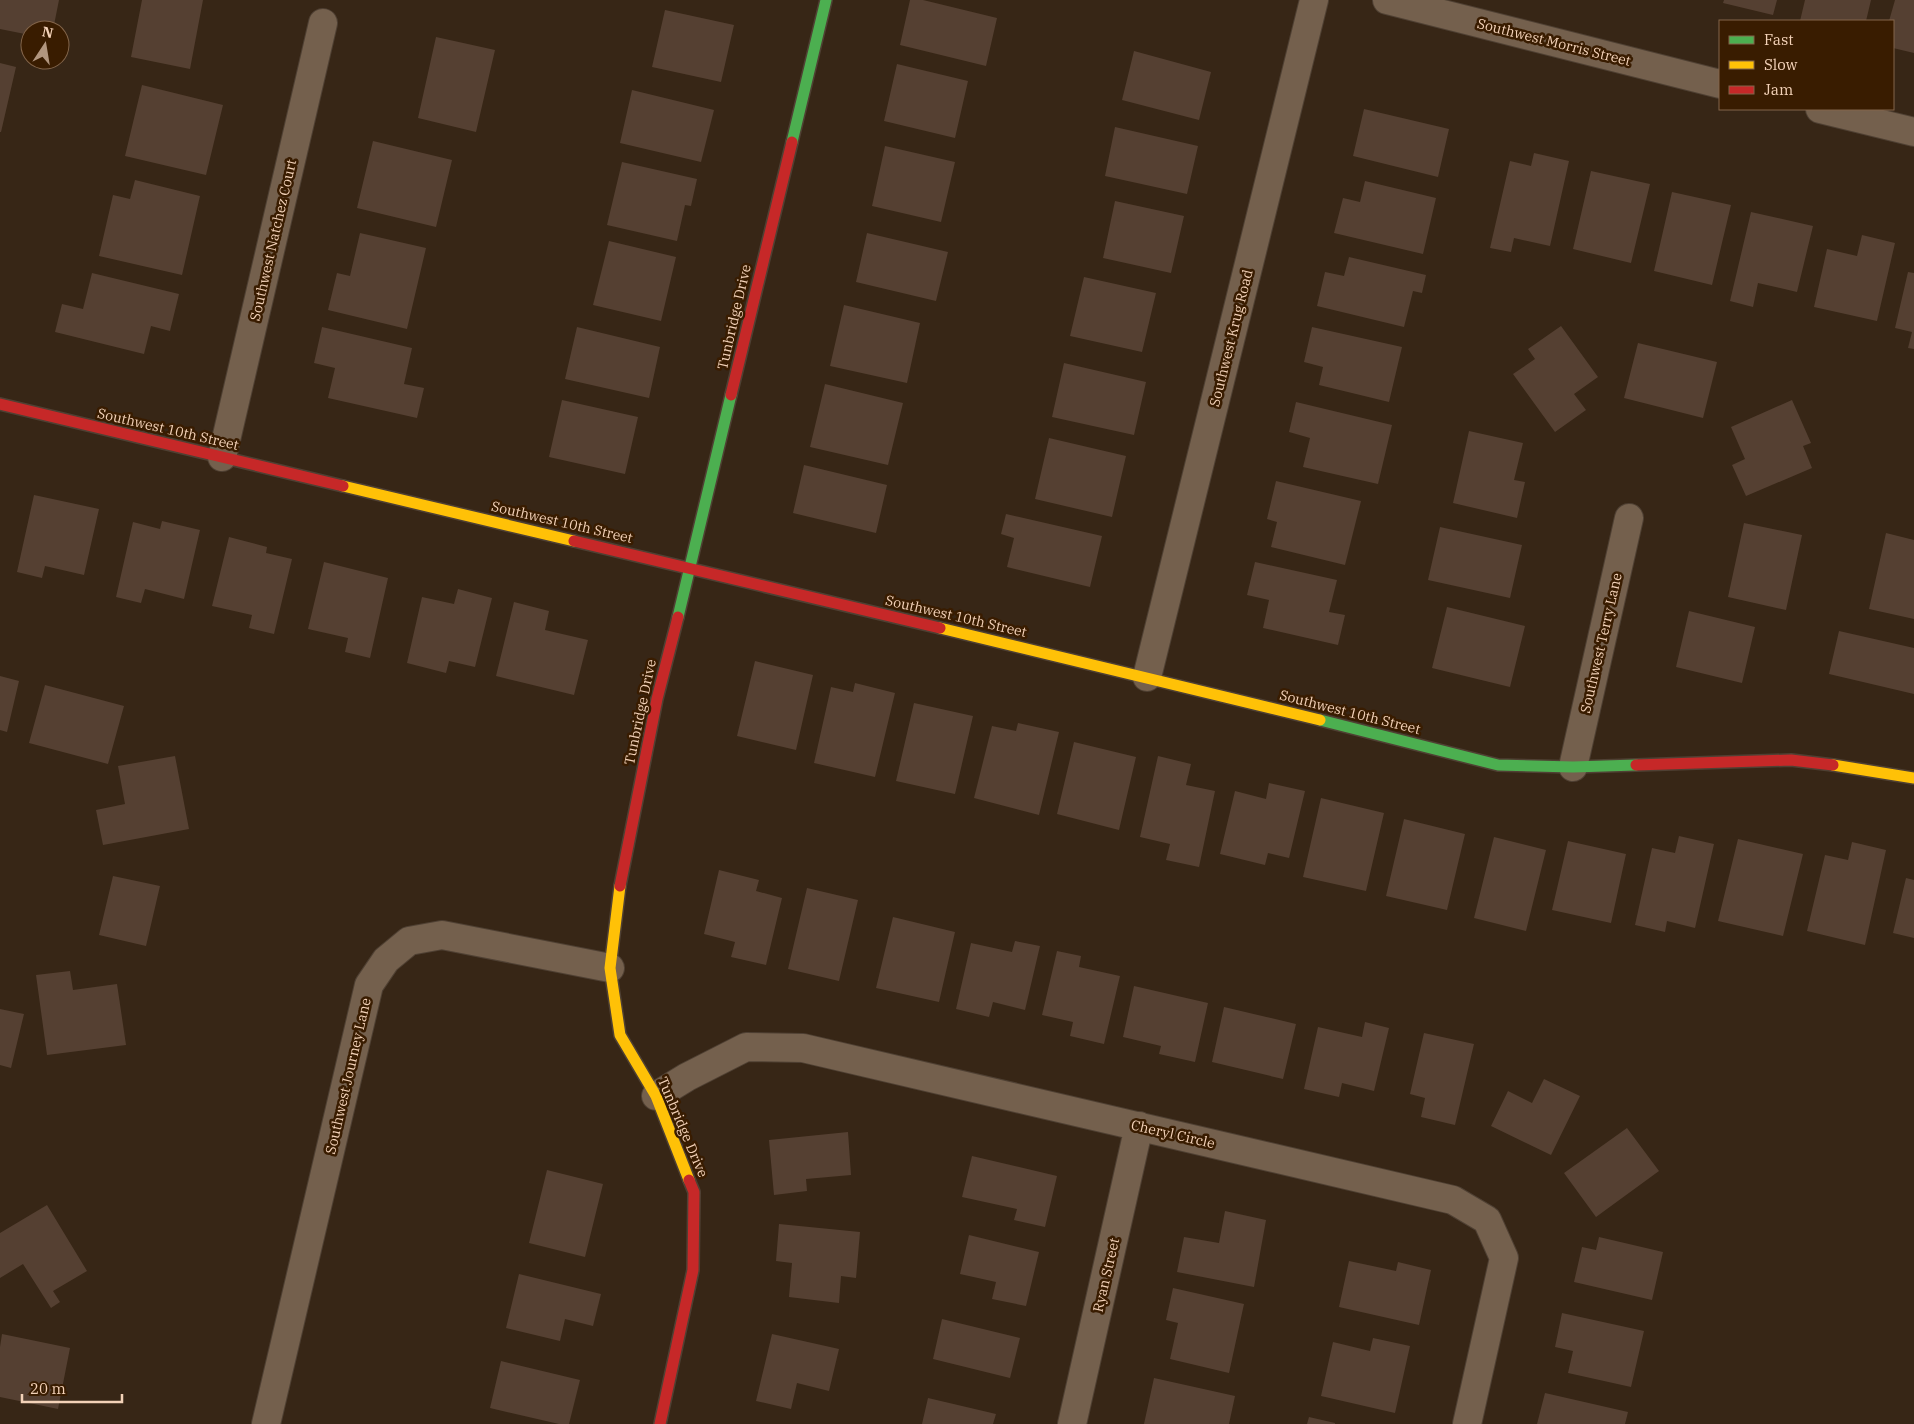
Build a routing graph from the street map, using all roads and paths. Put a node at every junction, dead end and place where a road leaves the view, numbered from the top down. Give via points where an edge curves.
1 (826, 0) edge
2 (1314, 0) edge
3 (1387, 0) edge
4 (323, 23) dead end
5 (1719, 84) edge
6 (1824, 110) edge
7 (1914, 132) edge
8 (0, 404) edge
9 (222, 457) junction
10 (1629, 518) dead end
11 (690, 567) junction
12 (1147, 677) junction
13 (1573, 767) junction
14 (1914, 778) edge
15 (610, 968) junction
16 (656, 1096) junction
17 (1139, 1126) junction
18 (266, 1424) edge
19 (660, 1424) edge
20 (1072, 1424) edge
21 (1467, 1424) edge

1 - 11 street, Tunbridge Drive
2 - 12 street, Southwest Krug Road
3 - 5 street, Southwest Morris Street
4 - 9 street, Southwest Natchez Court
6 - 7 street
8 - 9 street, Southwest 10th Street
9 - 11 street, Southwest 10th Street
10 - 13 street, Southwest Terry Lane
11 - 12 street, Southwest 10th Street
11 - 15 street, Tunbridge Drive via 657,699 618,897
12 - 13 street, Southwest 10th Street via 1498,765
13 - 14 street, Southwest 10th Street via 1791,760
15 - 16 street, Tunbridge Drive via 620,1035
15 - 18 street, Southwest Journey Lane via 442,935 409,941 386,960 369,985
16 - 17 street, Cheryl Circle via 746,1047 803,1048
16 - 19 street, Tunbridge Drive via 694,1192 693,1270
17 - 20 street, Ryan Street
17 - 21 street, Cheryl Circle via 1454,1200 1487,1220 1504,1258

